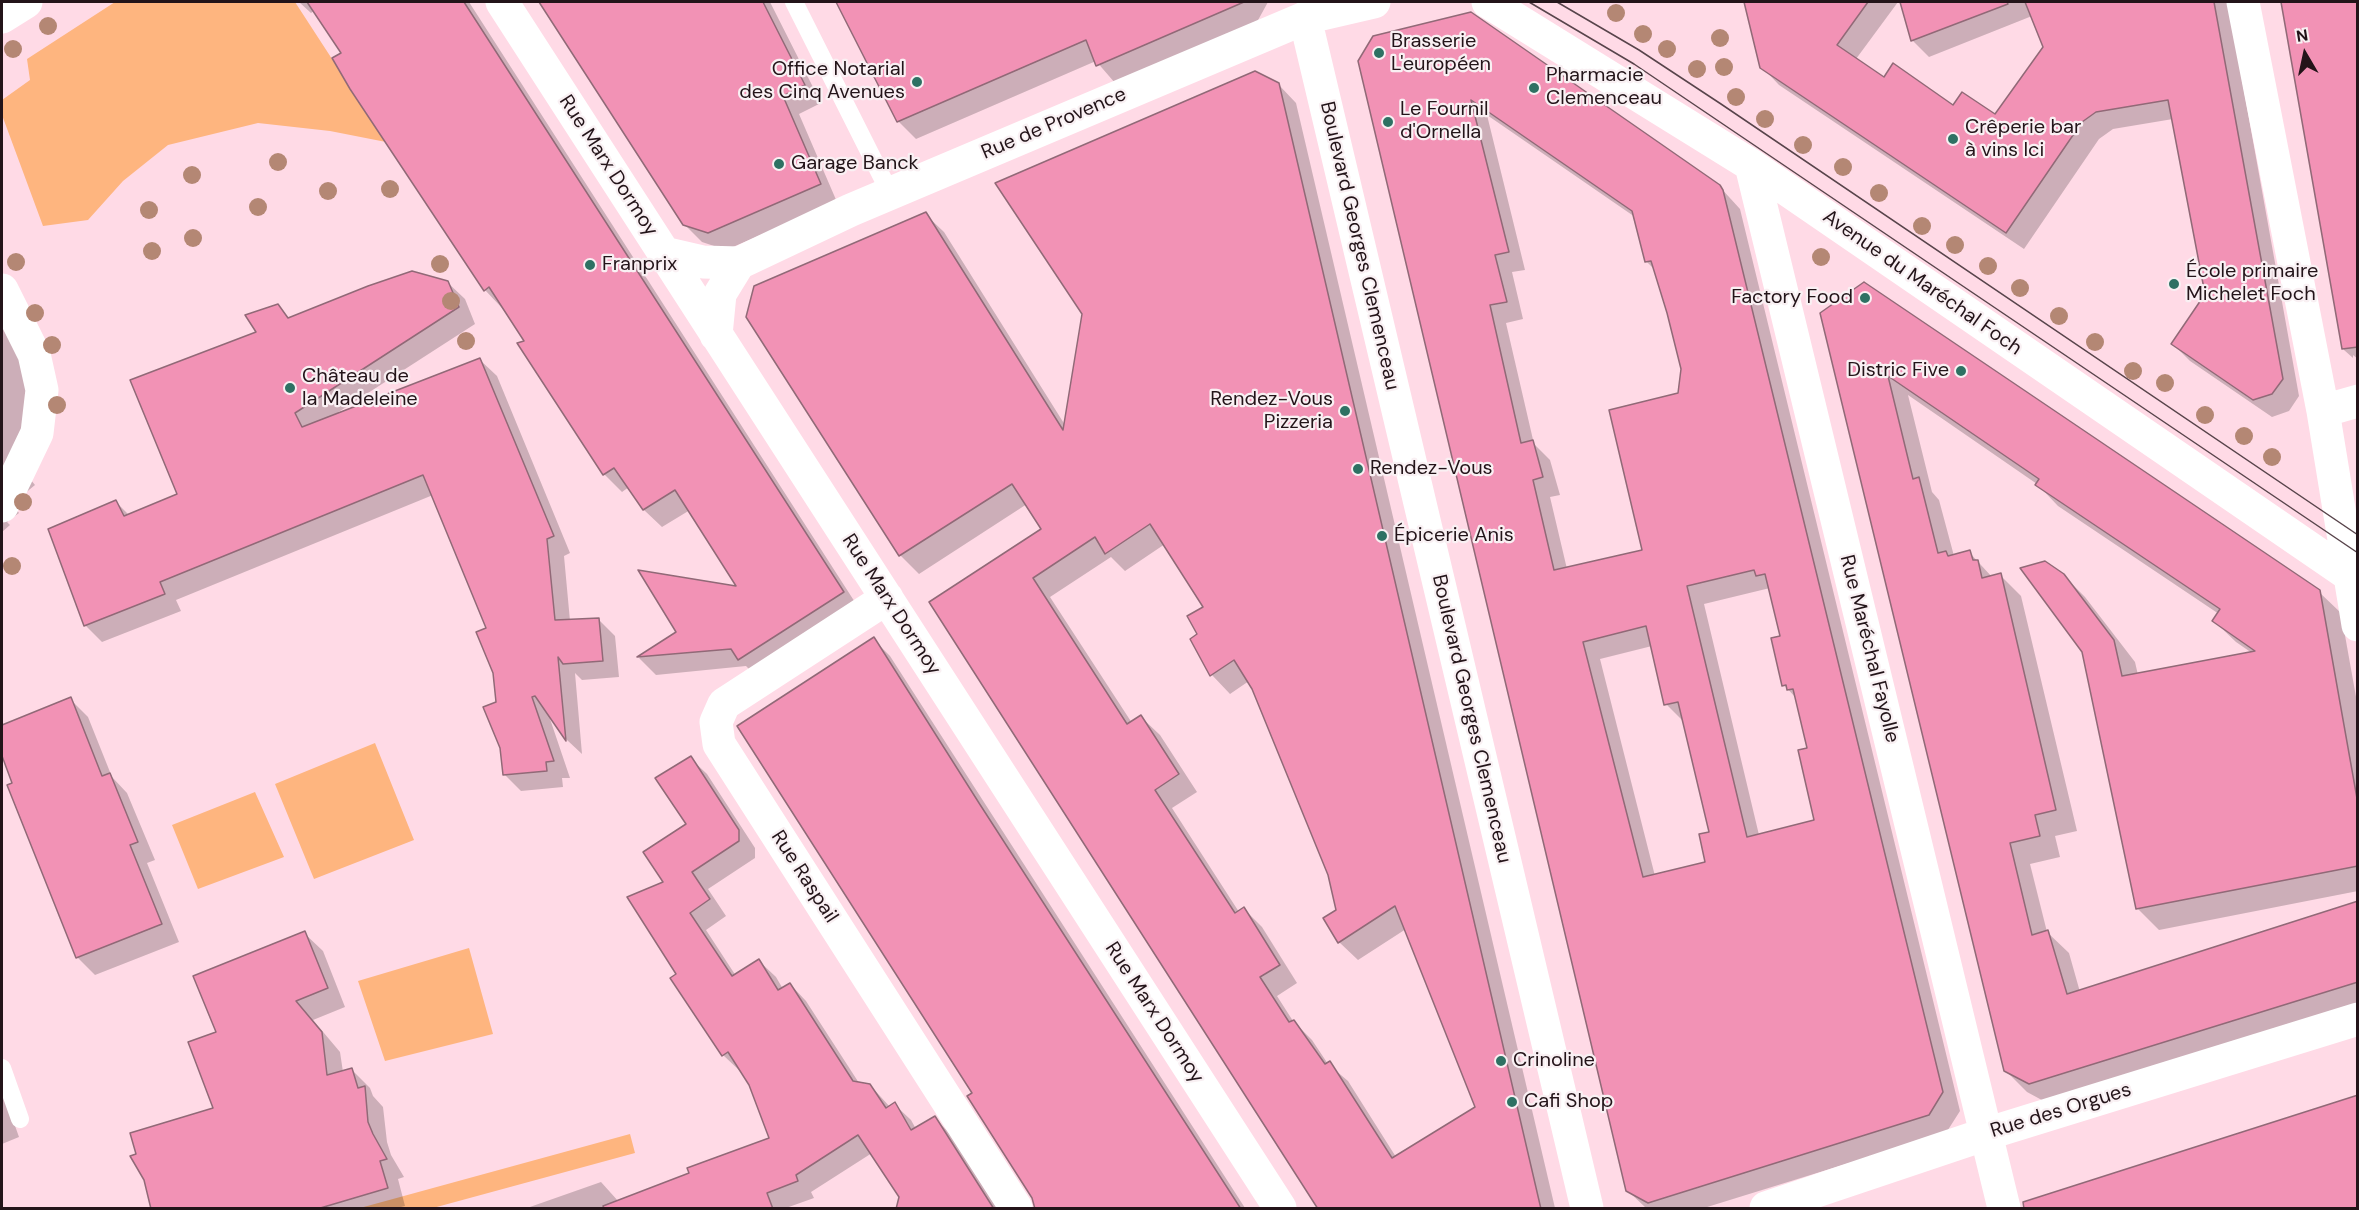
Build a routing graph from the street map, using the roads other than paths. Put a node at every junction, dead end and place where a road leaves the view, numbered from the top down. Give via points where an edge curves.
1 (26, 2) edge
2 (502, 2) edge
3 (794, 2) edge
4 (1374, 2) edge
5 (1488, 2) edge
6 (2243, 2) edge
7 (2, 17) edge
8 (1305, 18) junction
9 (1751, 165) junction
10 (890, 193) junction
11 (664, 253) junction
12 (739, 263) junction
13 (2, 290) edge
14 (716, 335) junction
15 (2358, 401) edge
16 (2323, 411) junction
17 (2, 506) edge
18 (2349, 576) junction
19 (887, 598) junction
20 (2358, 625) edge
21 (2358, 1019) edge
22 (2, 1068) edge
23 (20, 1119) dead end
24 (1986, 1134) junction
25 (1016, 1209) edge
26 (1280, 1209) edge
27 (1587, 1209) edge
28 (1766, 1209) edge
29 (2004, 1209) edge

1 - 7 street
2 - 11 street, Rue Marx Dormoy
3 - 10 lane
4 - 8 street, Rue de Provence
5 - 9 street, Avenue du Maréchal Foch
6 - 16 street
8 - 10 street, Rue de Provence
8 - 27 street, Boulevard Georges Clemenceau
9 - 18 street, Avenue du Maréchal Foch
9 - 24 street, Rue Maréchal Fayolle
10 - 12 street, Rue de Provence
11 - 12 street, Rue de Provence via 703,262
11 - 14 street, Rue Marx Dormoy
12 - 14 street via 720,294
13 - 17 street via 34,354 42,390 37,433
14 - 19 street, Rue Marx Dormoy
15 - 16 street
16 - 18 street
18 - 20 street
19 - 25 street, Rue Raspail via 724,704 716,722 718,744
19 - 26 street, Rue Marx Dormoy
21 - 24 street, Rue des Orgues
22 - 23 lane
24 - 28 street, Rue des Orgues
24 - 29 street, Rue Maréchal Fayolle

